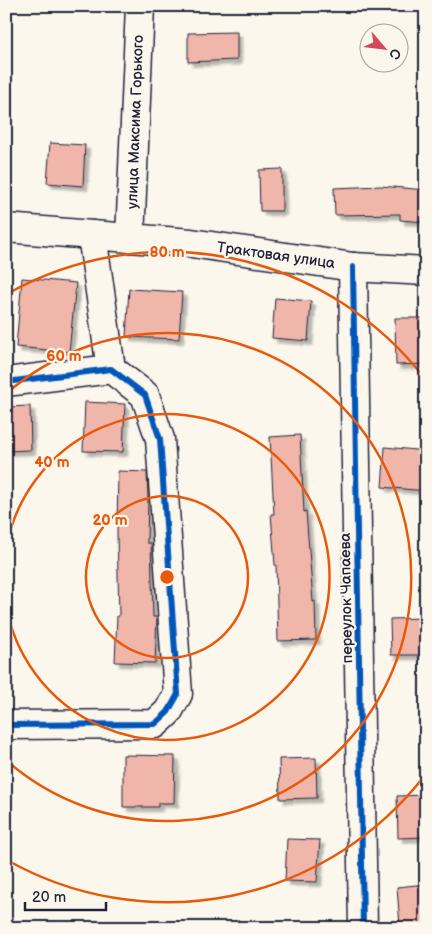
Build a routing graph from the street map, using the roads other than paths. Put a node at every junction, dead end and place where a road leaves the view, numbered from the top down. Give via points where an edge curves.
1 (140, 6) edge
2 (6, 228) edge
3 (92, 235) junction
4 (130, 238) junction
5 (353, 267) junction
6 (426, 271) edge
7 (111, 369) junction
8 (6, 382) edge
9 (6, 725) edge
10 (364, 928) edge

1 - 4 street, улица Максима Горького
2 - 3 street, Трактовая улица
3 - 4 street, Трактовая улица
3 - 7 street
4 - 5 street, Трактовая улица via 191,243
5 - 6 street, Трактовая улица
5 - 10 street, переулок Чапаева
7 - 8 street
7 - 9 street via 145,395 160,439 178,694 168,712 155,724

